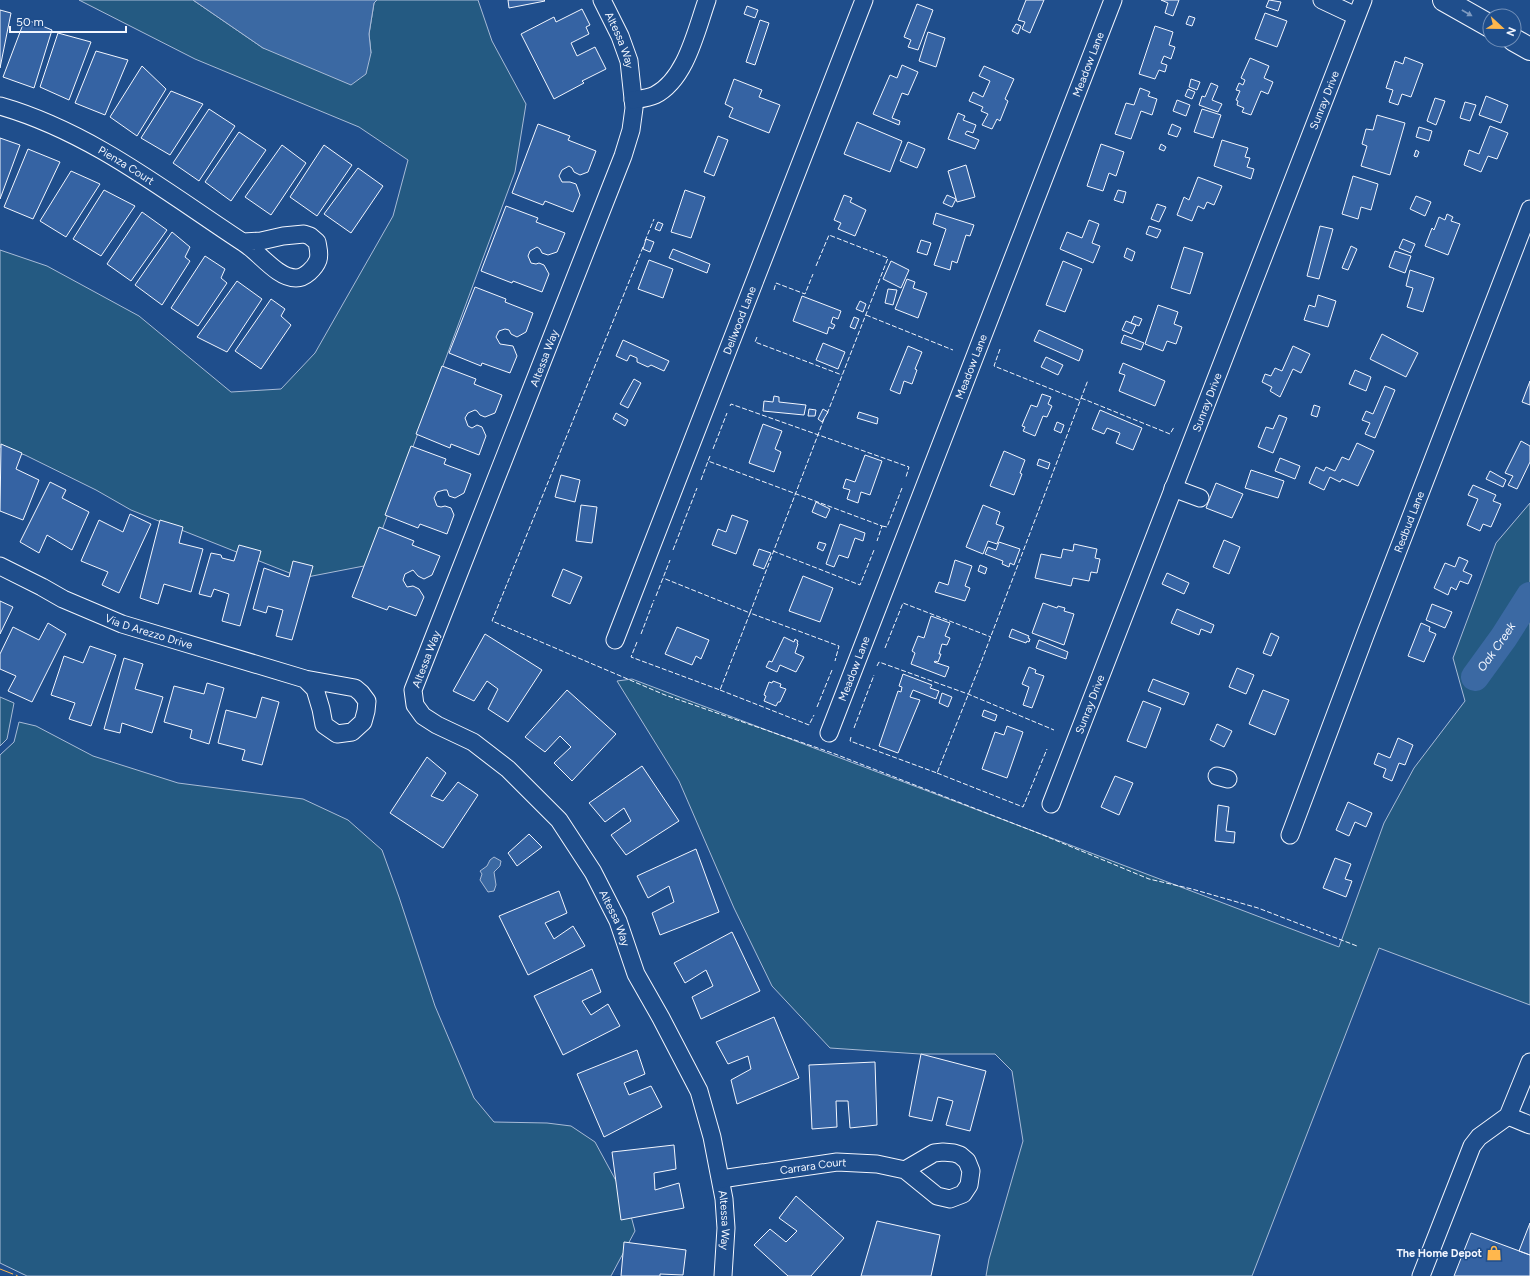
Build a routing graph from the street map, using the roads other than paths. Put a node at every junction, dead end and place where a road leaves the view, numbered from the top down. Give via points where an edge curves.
1 (602, 0) edge
2 (707, 0) edge
3 (864, 0) edge
4 (1113, 0) edge
5 (1322, 0) edge
6 (1363, 0) edge
7 (1444, 0) edge
8 (1356, 16) junction
9 (1482, 21) edge
10 (634, 100) junction
11 (0, 106) edge
12 (1530, 209) edge
13 (243, 242) dead end
14 (1173, 488) junction
15 (1200, 498) dead end
16 (0, 566) edge
17 (615, 640) dead end
18 (305, 679) dead end
19 (829, 733) dead end
20 (1051, 804) dead end
21 (1290, 835) dead end
22 (1530, 1062) edge
23 (1508, 1116) junction
24 (1530, 1125) edge
25 (905, 1170) dead end
26 (722, 1179) junction
27 (723, 1276) edge
28 (1421, 1276) edge

1 - 10 street, Altessa Way via 629,61
2 - 10 street via 685,63 676,76 667,87 653,96
3 - 17 street, Dellwood Lane
4 - 19 street, Meadow Lane
5 - 8 street
6 - 8 street, Sunray Drive
7 -> 9 main road
8 - 14 street, Sunray Drive
10 - 26 street, Altessa Way via 631,130 623,156 413,690 415,705 423,716 473,742 508,769 560,820 593,872 618,921 636,974 698,1091
11 - 13 street, Pienza Court via 67,132 106,151
12 - 21 street, Redbud Lane
14 - 15 street
14 - 20 street, Sunray Drive
16 - 18 street, Via D Arezzo Drive via 63,599 109,619
22 - 23 street
23 - 24 street
23 - 28 street via 1479,1137 1472,1146
25 - 26 street, Carrara Court via 877,1164 837,1162
26 - 27 street, Altessa Way via 726,1228

